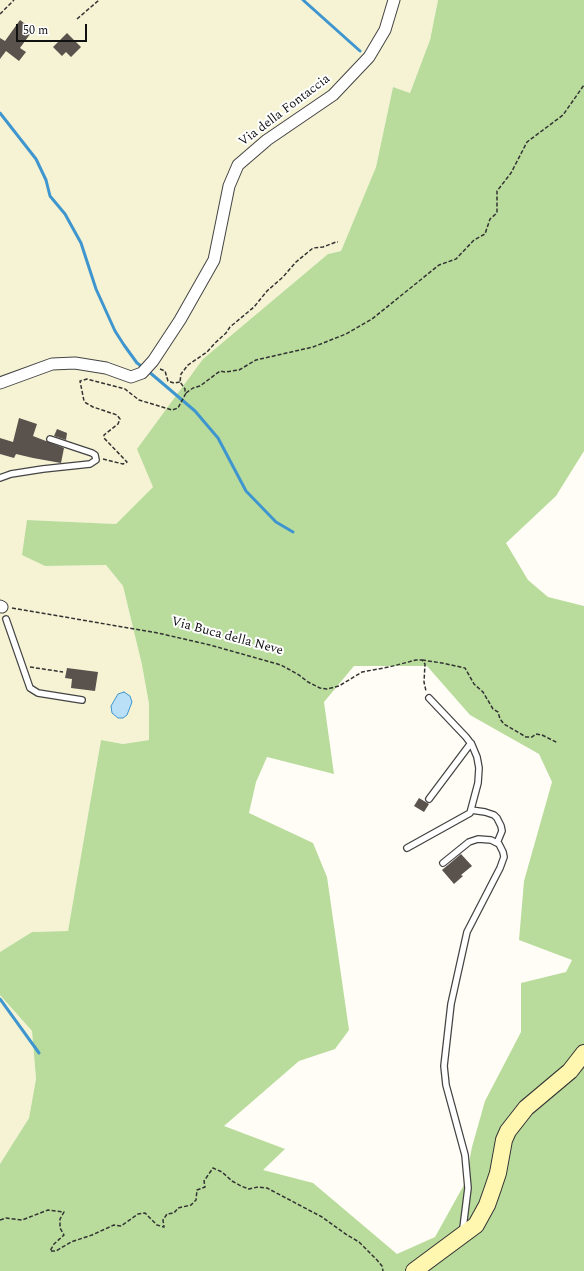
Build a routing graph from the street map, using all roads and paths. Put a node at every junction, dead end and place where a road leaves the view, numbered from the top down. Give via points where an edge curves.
1 (14, 0) edge
2 (99, 0) edge
3 (394, 0) edge
4 (0, 14) edge
5 (77, 19) dead end
6 (584, 85) edge
7 (338, 242) dead end
8 (146, 368) junction
9 (180, 382) junction
10 (0, 383) edge
11 (186, 393) junction
12 (50, 440) dead end
13 (96, 458) junction
14 (0, 478) edge
15 (2, 608) edge
16 (6, 619) dead end
17 (422, 660) junction
18 (22, 665) junction
19 (63, 672) dead end
20 (429, 698) joint
21 (82, 700) dead end
22 (471, 743) junction
23 (558, 743) dead end
24 (429, 799) dead end
25 (471, 810) junction
26 (497, 843) junction
27 (407, 848) dead end
28 (443, 863) dead end
29 (584, 1053) edge
30 (0, 1220) edge
31 (465, 1232) junction
32 (383, 1271) edge
33 (414, 1271) edge

1 - 4 path
2 - 5 path
3 - 8 street, Via della Fontaccia via 385,30 369,56 333,95 267,140 238,165 229,186 214,260 180,320
6 - 11 path via 563,116 527,142 511,173 497,191 497,213 490,219 485,234 474,240 456,259 439,265 372,319 346,334 314,347 256,360 239,370 220,371
7 - 9 path via 313,248 296,262 208,352 188,365
8 - 9 path via 155,367 164,371 168,380
8 - 10 street via 131,377 106,368 52,364
9 - 11 path
11 - 13 path via 178,408 172,410 139,400 125,389 87,379 80,381 86,404 120,417 118,424 104,435 104,438 127,462 123,464
12 - 13 lane via 92,453
13 - 14 lane via 94,463 90,464 10,474
15 - 17 path, Via Buca della Neve via 158,633 210,645 281,665 320,688 327,689 338,686 362,672
16 - 18 lane
17 - 20 path via 425,664 424,682
17 - 23 path via 464,668 474,684 483,692 492,709 498,712 504,724 526,737 542,735
18 - 19 path
18 - 21 lane via 28,685 34,691
20 - 22 lane
22 - 24 lane
22 - 25 lane via 479,768
25 - 26 lane via 485,812 497,818 502,831
25 - 27 lane via 467,816
26 - 28 lane via 491,840 473,840
26 - 31 lane via 503,852 502,862 467,932 451,1004 444,1066 446,1085 464,1155 468,1188 463,1228
29 - 31 street via 570,1070 526,1108 508,1131 487,1205 476,1225
30 - 32 path via 22,1220 48,1210 64,1212 60,1219 60,1228 64,1235 50,1251 56,1251 71,1242 114,1225 121,1226 138,1214 145,1213 157,1225 164,1227 163,1220 167,1214 191,1205 196,1200 197,1190 205,1187 204,1181 213,1168 241,1186 249,1189 267,1188 322,1217 347,1236 360,1242 382,1266
31 - 33 street

